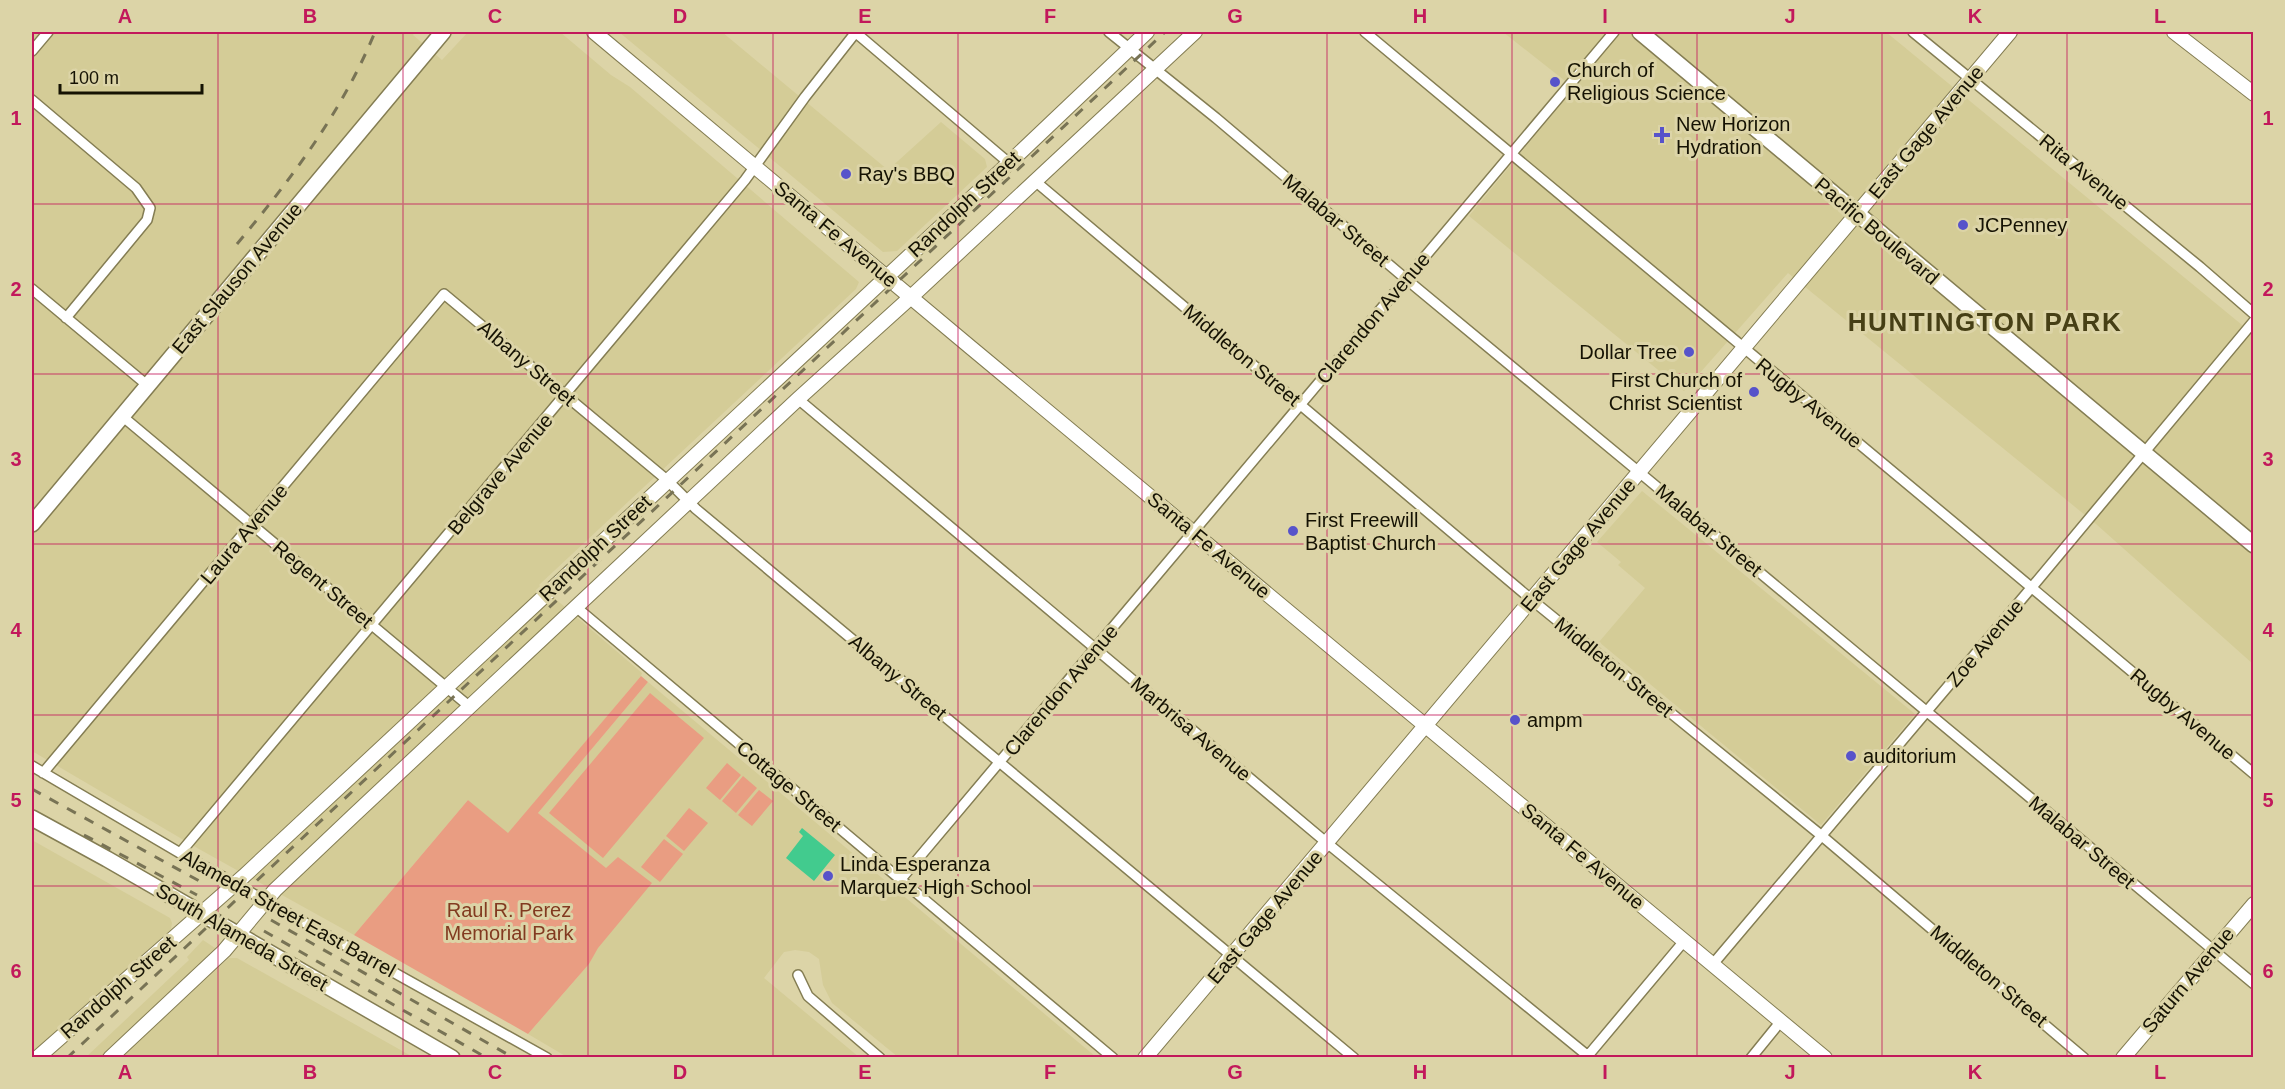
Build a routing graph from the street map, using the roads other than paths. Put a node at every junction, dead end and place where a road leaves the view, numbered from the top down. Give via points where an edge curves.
1 (48, 32) edge
2 (443, 32) edge
3 (594, 32) edge
4 (855, 32) edge
5 (1109, 32) edge
6 (1147, 32) edge
7 (1195, 32) edge
8 (1365, 32) edge
9 (1614, 32) edge
10 (1640, 32) edge
11 (1912, 32) edge
12 (2010, 32) edge
13 (2174, 32) edge
14 (1129, 48) junction
15 (32, 51) edge
16 (1155, 69) junction
17 (1970, 80) junction
18 (2253, 94) edge
19 (32, 100) edge
20 (1511, 154) junction
21 (1009, 163) junction
22 (754, 167) junction
23 (1035, 181) junction
24 (1856, 214) junction
25 (886, 275) junction
26 (1406, 279) junction
27 (32, 289) edge
28 (444, 294) joint
29 (911, 297) junction
30 (2253, 314) edge
31 (66, 318) junction
32 (2253, 321) edge
33 (1743, 349) junction
34 (147, 385) junction
35 (566, 395) junction
36 (798, 399) junction
37 (1301, 404) junction
38 (122, 416) junction
39 (2142, 453) junction
40 (1640, 472) junction
41 (667, 480) junction
42 (688, 502) junction
43 (32, 524) edge
44 (252, 524) junction
45 (1193, 532) junction
46 (2253, 545) edge
47 (2032, 587) junction
48 (1532, 600) junction
49 (576, 607) junction
50 (373, 626) junction
51 (1095, 649) junction
52 (446, 687) junction
53 (470, 707) junction
54 (1926, 712) junction
55 (1426, 726) junction
56 (999, 763) junction
57 (32, 766) edge
58 (43, 773) junction
59 (2253, 774) edge
60 (32, 818) edge
61 (1822, 836) junction
62 (1327, 843) junction
63 (180, 853) junction
64 (901, 879) junction
65 (235, 883) junction
66 (267, 900) junction
67 (2253, 904) edge
68 (201, 914) junction
69 (238, 935) junction
70 (1685, 940) junction
71 (2213, 951) junction
72 (1231, 957) junction
73 (1713, 964) junction
74 (798, 975) dead end
75 (2253, 984) edge
76 (1781, 1021) junction
77 (1587, 1057) edge
78 (37, 1058) edge
79 (110, 1058) edge
80 (452, 1058) edge
81 (546, 1058) edge
82 (880, 1058) edge
83 (1113, 1058) edge
84 (1145, 1058) edge
85 (1354, 1058) edge
86 (1751, 1058) edge
87 (1825, 1058) edge
88 (2085, 1058) edge
89 (2124, 1058) edge

1 - 15 street
2 - 34 main road, East Slauson Avenue
3 - 22 street, Santa Fe Avenue
4 - 21 street
4 - 22 street, Belgrave Avenue
5 - 14 street, Malabar Street
6 - 14 street, Randolph Street
7 - 16 street, Randolph Street
8 - 20 street, Rugby Avenue
9 - 20 street, Clarendon Avenue
10 - 24 main road, Pacific Boulevard
11 - 17 street, Rita Avenue
12 - 17 street, East Gage Avenue
13 - 18 street
14 - 16 street, Malabar Street
14 - 21 street, Randolph Street
16 - 23 street, Randolph Street
16 - 26 street, Malabar Street
17 - 24 street, East Gage Avenue
17 - 30 street, Rita Avenue
19 - 31 street via 142,195 150,208 147,220
20 - 26 street, Clarendon Avenue
20 - 33 street, Rugby Avenue
21 - 25 street, Randolph Street
22 - 25 street, Santa Fe Avenue
22 - 35 street, Belgrave Avenue
23 - 29 street, Randolph Street
23 - 37 street, Middleton Street
24 - 33 street, East Gage Avenue
24 - 39 main road, Pacific Boulevard
25 - 29 street, Santa Fe Avenue
25 - 41 street, Randolph Street
26 - 37 street, Clarendon Avenue
26 - 40 street, Malabar Street
27 - 31 street
28 - 35 street, Albany Street
28 - 44 street, Laura Avenue
29 - 36 street, Randolph Street
29 - 45 street, Santa Fe Avenue
31 - 34 street
32 - 39 street, Zoe Avenue
33 - 40 street, East Gage Avenue
33 - 47 street, Rugby Avenue
34 - 38 main road, East Slauson Avenue
35 - 41 street, Albany Street
35 - 50 street, Belgrave Avenue
36 - 42 street, Randolph Street
36 - 51 street, Marbrisa Avenue
37 - 45 street, Clarendon Avenue
37 - 48 street, Middleton Street
38 - 43 main road, East Slauson Avenue
38 - 44 street, Regent Street
39 - 46 main road, Pacific Boulevard
39 - 47 street, Zoe Avenue
40 - 48 street, East Gage Avenue
40 - 54 street, Malabar Street
41 - 42 street, Albany Street
41 - 52 street, Randolph Street
42 - 49 street, Randolph Street
42 - 56 street, Albany Street
44 - 50 street, Regent Street
44 - 58 street, Laura Avenue
45 - 51 street, Clarendon Avenue
45 - 55 street, Santa Fe Avenue
47 - 54 street, Zoe Avenue
47 - 59 street, Rugby Avenue
48 - 55 street, East Gage Avenue
48 - 61 street, Middleton Street
49 - 53 street, Randolph Street
49 - 64 street, Cottage Street
50 - 52 street, Regent Street
50 - 63 street, Belgrave Avenue
51 - 56 street, Clarendon Avenue
51 - 62 street, Marbrisa Avenue
52 - 53 street, Regent Street
52 - 65 street, Randolph Street
53 - 66 street, Randolph Street
54 - 61 street, Zoe Avenue
54 - 71 street, Malabar Street
55 - 62 street, East Gage Avenue
55 - 70 street, Santa Fe Avenue
56 - 64 street, Clarendon Avenue
56 - 72 street, Albany Street
57 - 58 street, Alameda Street East Barrel
58 - 63 street, Alameda Street East Barrel
60 - 68 main road, South Alameda Street
61 - 73 street, Zoe Avenue
61 - 88 street, Middleton Street
62 - 72 street, East Gage Avenue
62 - 77 street, Marbrisa Avenue
63 - 65 street, Alameda Street East Barrel
64 - 83 street, Cottage Street
65 - 66 street, Alameda Street East Barrel
65 - 68 street, Randolph Street
66 - 69 street, Randolph Street
66 - 81 street, Alameda Street East Barrel
67 - 71 street, Saturn Avenue
68 - 69 main road, South Alameda Street
68 - 78 street, Randolph Street
69 - 79 street, Randolph Street
69 - 80 main road, South Alameda Street
70 - 73 street, Santa Fe Avenue
70 - 77 street
71 - 75 street, Malabar Street
71 - 89 street, Saturn Avenue
72 - 84 street, East Gage Avenue
72 - 85 street, Albany Street
73 - 76 street, Santa Fe Avenue
74 - 82 street via 808,996
76 - 86 street
76 - 87 street, Santa Fe Avenue

